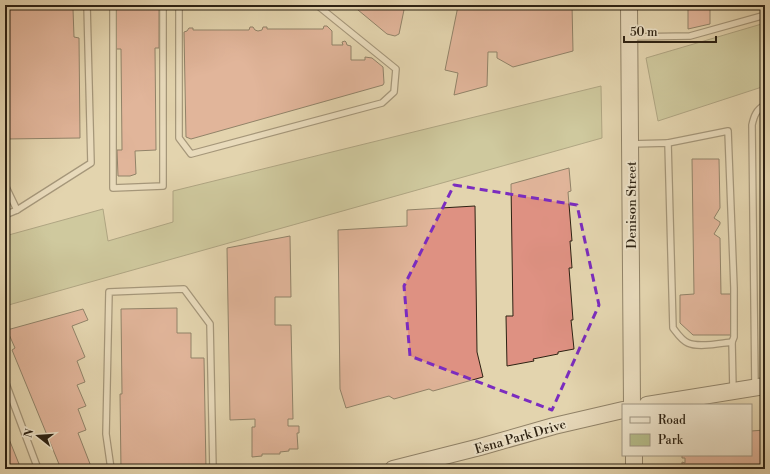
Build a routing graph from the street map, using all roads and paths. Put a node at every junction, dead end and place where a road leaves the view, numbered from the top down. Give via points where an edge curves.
1 (87, 5) edge
2 (113, 5) edge
3 (163, 5) edge
4 (179, 5) edge
5 (317, 5) edge
6 (629, 5) edge
7 (765, 14) edge
8 (629, 38) junction
9 (765, 106) edge
10 (668, 143) junction
11 (630, 144) junction
12 (5, 185) edge
13 (17, 210) junction
14 (5, 215) edge
15 (732, 342) junction
16 (5, 381) edge
17 (760, 387) edge
18 (733, 391) junction
19 (632, 404) edge
20 (653, 404) edge
21 (622, 410) edge
22 (634, 456) edge
23 (38, 469) edge
24 (112, 469) edge
25 (213, 469) edge
26 (393, 469) edge
27 (634, 469) edge

1 - 13 lane via 91,162
2 - 3 lane via 113,188 163,186
4 - 5 lane via 179,138 191,154 382,102 394,92 396,69
6 - 8 street, Denison Street
7 - 8 lane via 690,36
8 - 11 street, Denison Street
9 - 17 lane via 754,115 752,125
10 - 11 lane
10 - 15 lane via 673,328 681,339 689,344
10 - 15 lane via 728,132 734,288
11 - 19 street, Denison Street
12 - 13 lane
13 - 14 lane
15 - 18 lane
16 - 23 lane
17 - 18 street
18 - 20 street
21 - 26 street, Esna Park Drive
22 - 27 street
24 - 25 lane via 106,434 109,292 184,289 210,324

